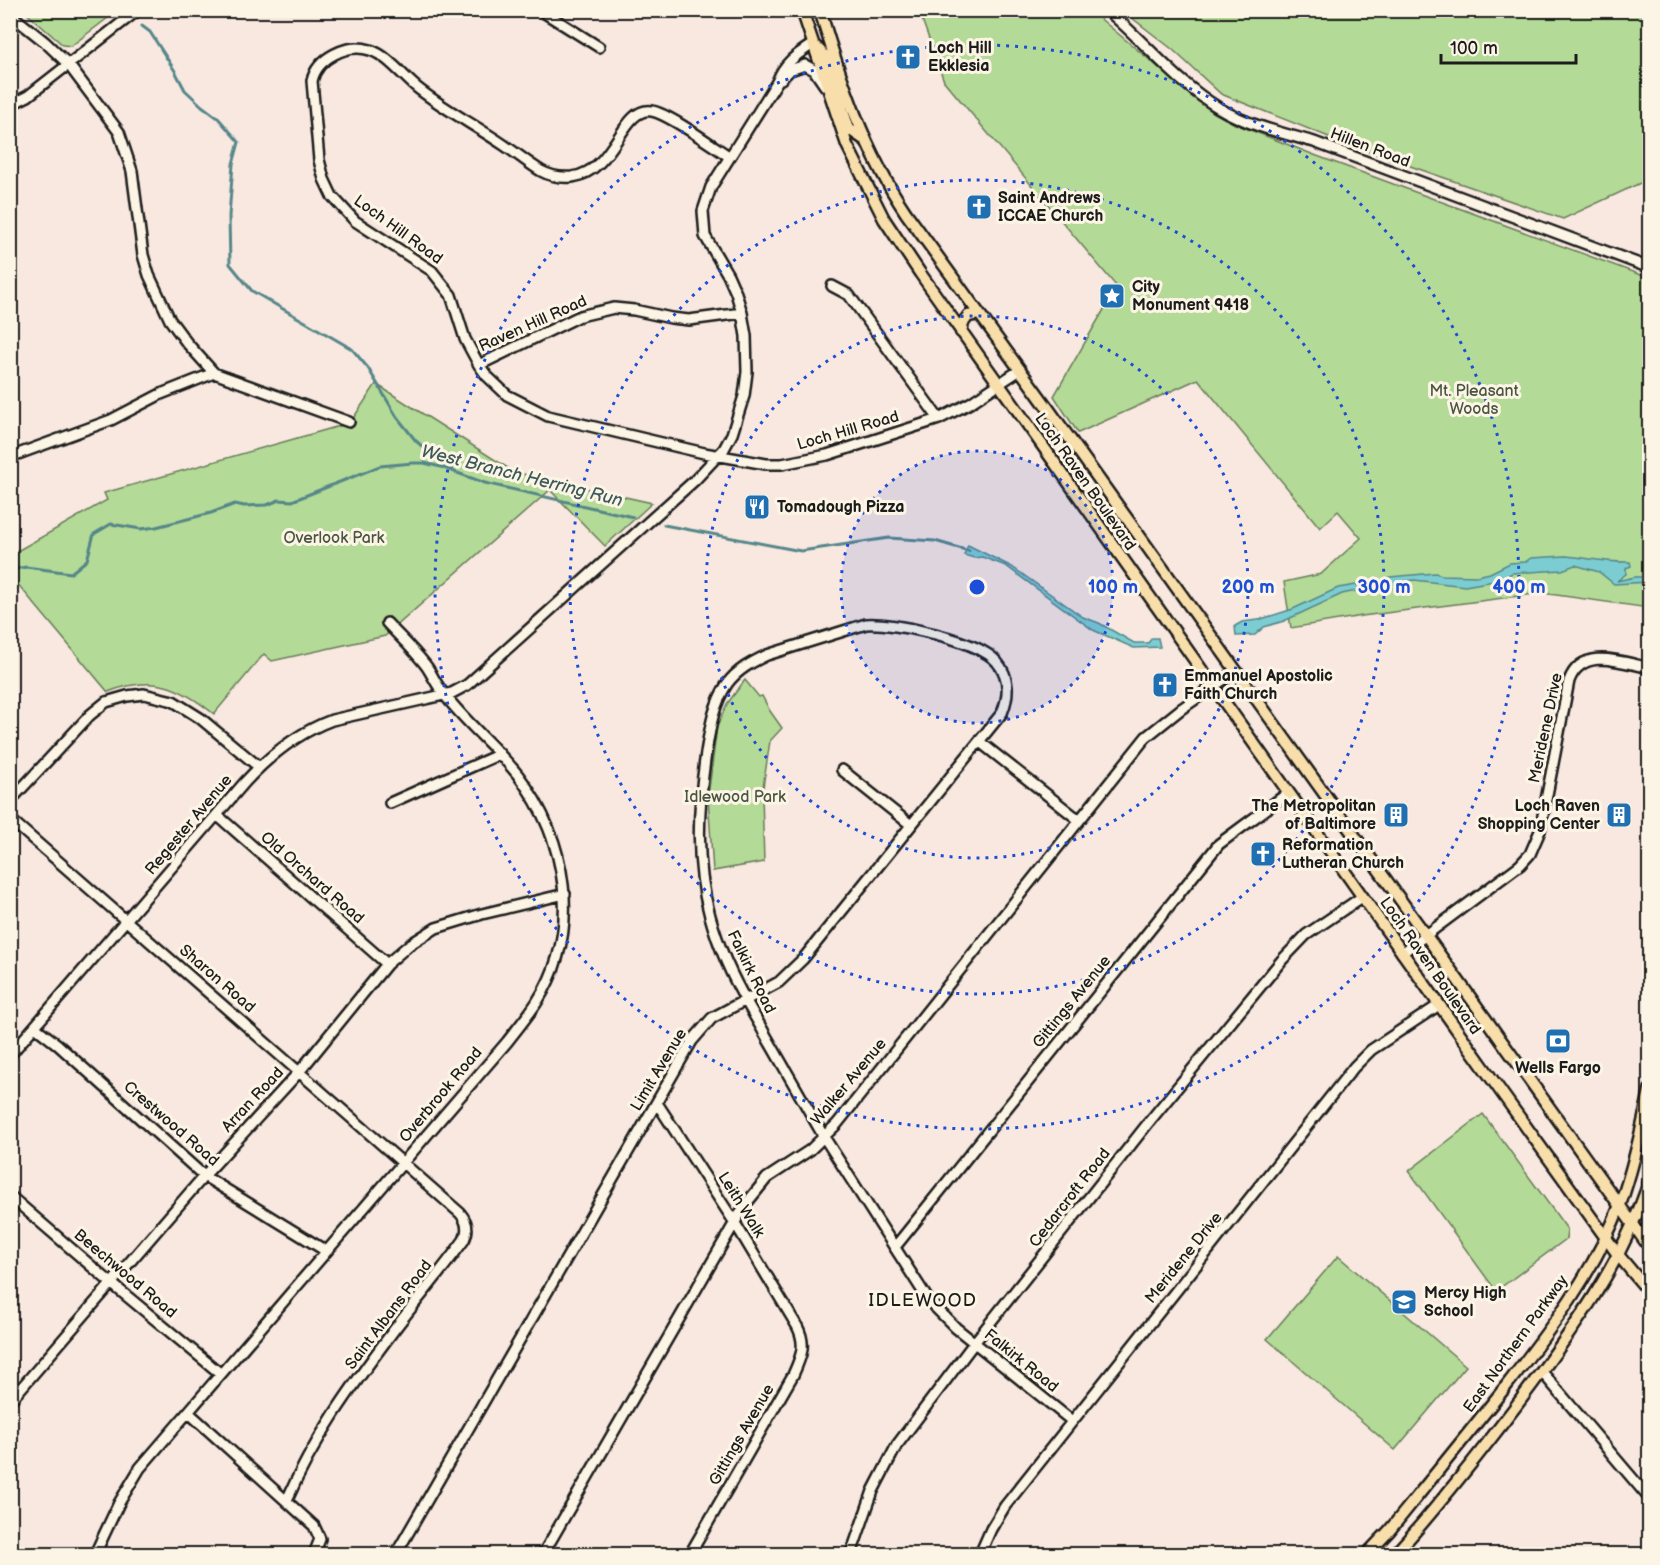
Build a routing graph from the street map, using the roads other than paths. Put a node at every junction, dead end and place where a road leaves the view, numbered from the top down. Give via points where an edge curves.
1 (138, 10) edge
2 (540, 10) edge
3 (802, 10) edge
4 (820, 10) edge
5 (826, 10) edge
6 (1107, 10) edge
7 (10, 14) edge
8 (827, 35) junction
9 (813, 44) junction
10 (599, 47) dead end
11 (68, 64) junction
12 (777, 82) junction
13 (828, 90) junction
14 (10, 105) edge
15 (865, 140) junction
16 (730, 157) junction
17 (1650, 268) edge
18 (832, 286) dead end
19 (742, 313) junction
20 (979, 314) junction
21 (962, 332) junction
22 (479, 365) junction
23 (1020, 370) junction
24 (214, 373) junction
25 (998, 385) junction
26 (939, 419) junction
27 (349, 422) dead end
28 (717, 455) junction
29 (10, 457) edge
30 (387, 623) dead end
31 (998, 663) joint
32 (1650, 668) edge
33 (1236, 671) junction
34 (1213, 687) junction
35 (443, 693) junction
36 (980, 742) junction
37 (500, 754) junction
38 (259, 767) junction
39 (842, 770) dead end
40 (1288, 793) junction
41 (10, 801) edge
42 (390, 803) dead end
43 (217, 815) junction
44 (10, 819) edge
45 (1079, 820) junction
46 (911, 825) junction
47 (565, 894) junction
48 (1362, 897) junction
49 (127, 920) junction
50 (1426, 936) junction
51 (1402, 953) junction
52 (387, 964) junction
53 (746, 1001) junction
54 (1439, 1005) junction
55 (35, 1027) junction
56 (10, 1055) edge
57 (300, 1071) junction
58 (1650, 1090) edge
59 (657, 1102) junction
60 (824, 1137) junction
61 (403, 1163) junction
62 (204, 1176) junction
63 (1650, 1179) edge
64 (10, 1196) edge
65 (1619, 1206) junction
66 (735, 1223) junction
67 (1632, 1225) junction
68 (1606, 1236) junction
69 (895, 1247) junction
70 (1650, 1248) edge
71 (326, 1251) junction
72 (1619, 1256) junction
73 (111, 1283) junction
74 (1650, 1293) edge
75 (797, 1326) joint
76 (974, 1343) junction
77 (1542, 1372) junction
78 (220, 1374) junction
79 (12, 1395) edge
80 (188, 1412) junction
81 (1072, 1421) junction
82 (1650, 1499) edge
83 (287, 1500) junction
84 (95, 1554) edge
85 (314, 1554) edge
86 (396, 1554) edge
87 (543, 1554) edge
88 (690, 1554) edge
89 (851, 1554) edge
90 (980, 1554) edge
91 (1367, 1554) edge
92 (1395, 1554) edge

1 - 11 street
2 - 10 street
3 - 9 main road, Loch Raven Boulevard
4 - 8 main road, Loch Raven Boulevard
5 - 8 main road
6 - 17 street, Hillen Road via 1183,80 1226,112
7 - 11 street
8 - 15 main road, Loch Raven Boulevard
9 - 12 street, Regester Avenue via 785,64
9 - 13 main road, Loch Raven Boulevard
9 - 15 main road via 824,55 849,129
11 - 14 street
11 - 24 street via 107,114 127,152 143,255 159,299 181,335
12 - 13 street, Regester Avenue via 790,70 805,65 814,70
12 - 16 street, Regester Avenue
13 - 21 main road, Loch Raven Boulevard via 847,145 880,211
15 - 20 main road, Loch Raven Boulevard via 887,185
16 - 19 street, Regester Avenue via 706,199 703,224
16 - 22 street, Loch Hill Road via 668,118 646,111 628,122 600,164 575,176 554,176 428,96 376,53 348,50 322,63 314,75 313,93 319,160 329,189 354,221 440,280 451,295 465,339
18 - 26 street via 849,295
19 - 22 street, Raven Hill Road via 689,320 634,310 603,310 580,316
19 - 28 street, Regester Avenue via 747,372 744,396 732,434
20 - 21 main road via 968,316
20 - 23 main road, Loch Raven Boulevard
21 - 25 main road, Loch Raven Boulevard
22 - 28 street, Loch Hill Road via 507,395 548,416
23 - 25 street, Loch Hill Road
23 - 33 main road, Loch Raven Boulevard
24 - 27 street
24 - 29 street via 111,420
25 - 26 street, Loch Hill Road
25 - 34 main road, Loch Raven Boulevard
26 - 28 street, Loch Hill Road via 796,462 774,465
28 - 35 street, Regester Avenue via 695,480 467,684 452,693
30 - 35 street, Overbrook Road
31 - 36 street, Limit Avenue via 1007,683 1006,704
31 - 53 street, Falkirk Road via 987,653 940,636 876,623 767,655 732,678 711,720 699,842 709,914 726,963
32 - 50 street, Meridene Drive via 1598,659 1588,660 1572,672 1540,831 1530,854 1492,888
33 - 34 street, Walker Avenue
33 - 50 main road, Loch Raven Boulevard
34 - 40 main road, Loch Raven Boulevard
34 - 45 street, Walker Avenue via 1146,736
35 - 37 street, Overbrook Road
35 - 38 street, Regester Avenue via 319,724
36 - 45 street
36 - 46 street, Limit Avenue
37 - 42 street
37 - 47 street, Overbrook Road via 542,814 558,854
38 - 41 street via 173,701 144,694 127,696 106,702 90,714
38 - 43 street, Regester Avenue
39 - 46 street
40 - 48 main road, Loch Raven Boulevard
40 - 69 street, Gittings Avenue via 1219,844
43 - 49 street, Regester Avenue
43 - 52 street, Old Orchard Road
44 - 49 street, Sharon Road
45 - 60 street, Walker Avenue
46 - 53 street, Limit Avenue via 803,959 779,982
47 - 52 street, Arran Road via 436,928
47 - 61 street, Overbrook Road via 564,930 538,1000
48 - 51 main road, Loch Raven Boulevard
48 - 76 street, Cedarcroft Road via 1306,935 1282,960
49 - 55 street, Regester Avenue
49 - 57 street, Sharon Road
50 - 51 street, Meridene Drive
50 - 65 main road, Loch Raven Boulevard
51 - 54 main road, Loch Raven Boulevard
52 - 57 street, Arran Road
53 - 59 street, Limit Avenue via 704,1026
53 - 60 street, Falkirk Road
54 - 68 main road, Loch Raven Boulevard
54 - 81 street, Meridene Drive via 1371,1050 1354,1066
55 - 56 street, Regester Avenue
55 - 62 street, Crestwood Road
57 - 61 street, Sharon Road
57 - 62 street, Arran Road
58 - 65 main road, East Northern Parkway
59 - 66 street, Leith Walk
59 - 86 street, Limit Avenue
60 - 66 street, Walker Avenue via 767,1178
60 - 69 street, Falkirk Road
61 - 71 street, Overbrook Road
61 - 83 street, Saint Albans Road via 464,1217 466,1235 390,1335 312,1449
62 - 71 street, Crestwood Road
62 - 73 street, Arran Road
63 - 67 main road
64 - 73 street, Beechwood Road
65 - 67 main road, Loch Raven Boulevard
65 - 68 main road, East Northern Parkway
66 - 75 street, Leith Walk
66 - 87 street, Walker Avenue
67 - 70 main road, Loch Raven Boulevard
67 - 72 main road
68 - 72 main road, Loch Raven Boulevard
68 - 91 main road, East Northern Parkway via 1537,1347
69 - 76 street, Falkirk Road via 929,1301
71 - 78 street, Overbrook Road
72 - 74 main road, Loch Raven Boulevard
72 - 77 main road
73 - 78 street, Beechwood Road
73 - 79 street, Arran Road
75 - 88 street, Gittings Avenue via 803,1352 796,1368
76 - 81 street, Falkirk Road
76 - 89 street, Cedarcroft Road via 897,1445 873,1491
77 - 82 street
77 - 92 main road
78 - 80 street, Overbrook Road
80 - 83 street
80 - 84 street, Overbrook Road via 133,1478
81 - 90 street, Meridene Drive via 1005,1506
83 - 85 street via 318,1532 320,1542

